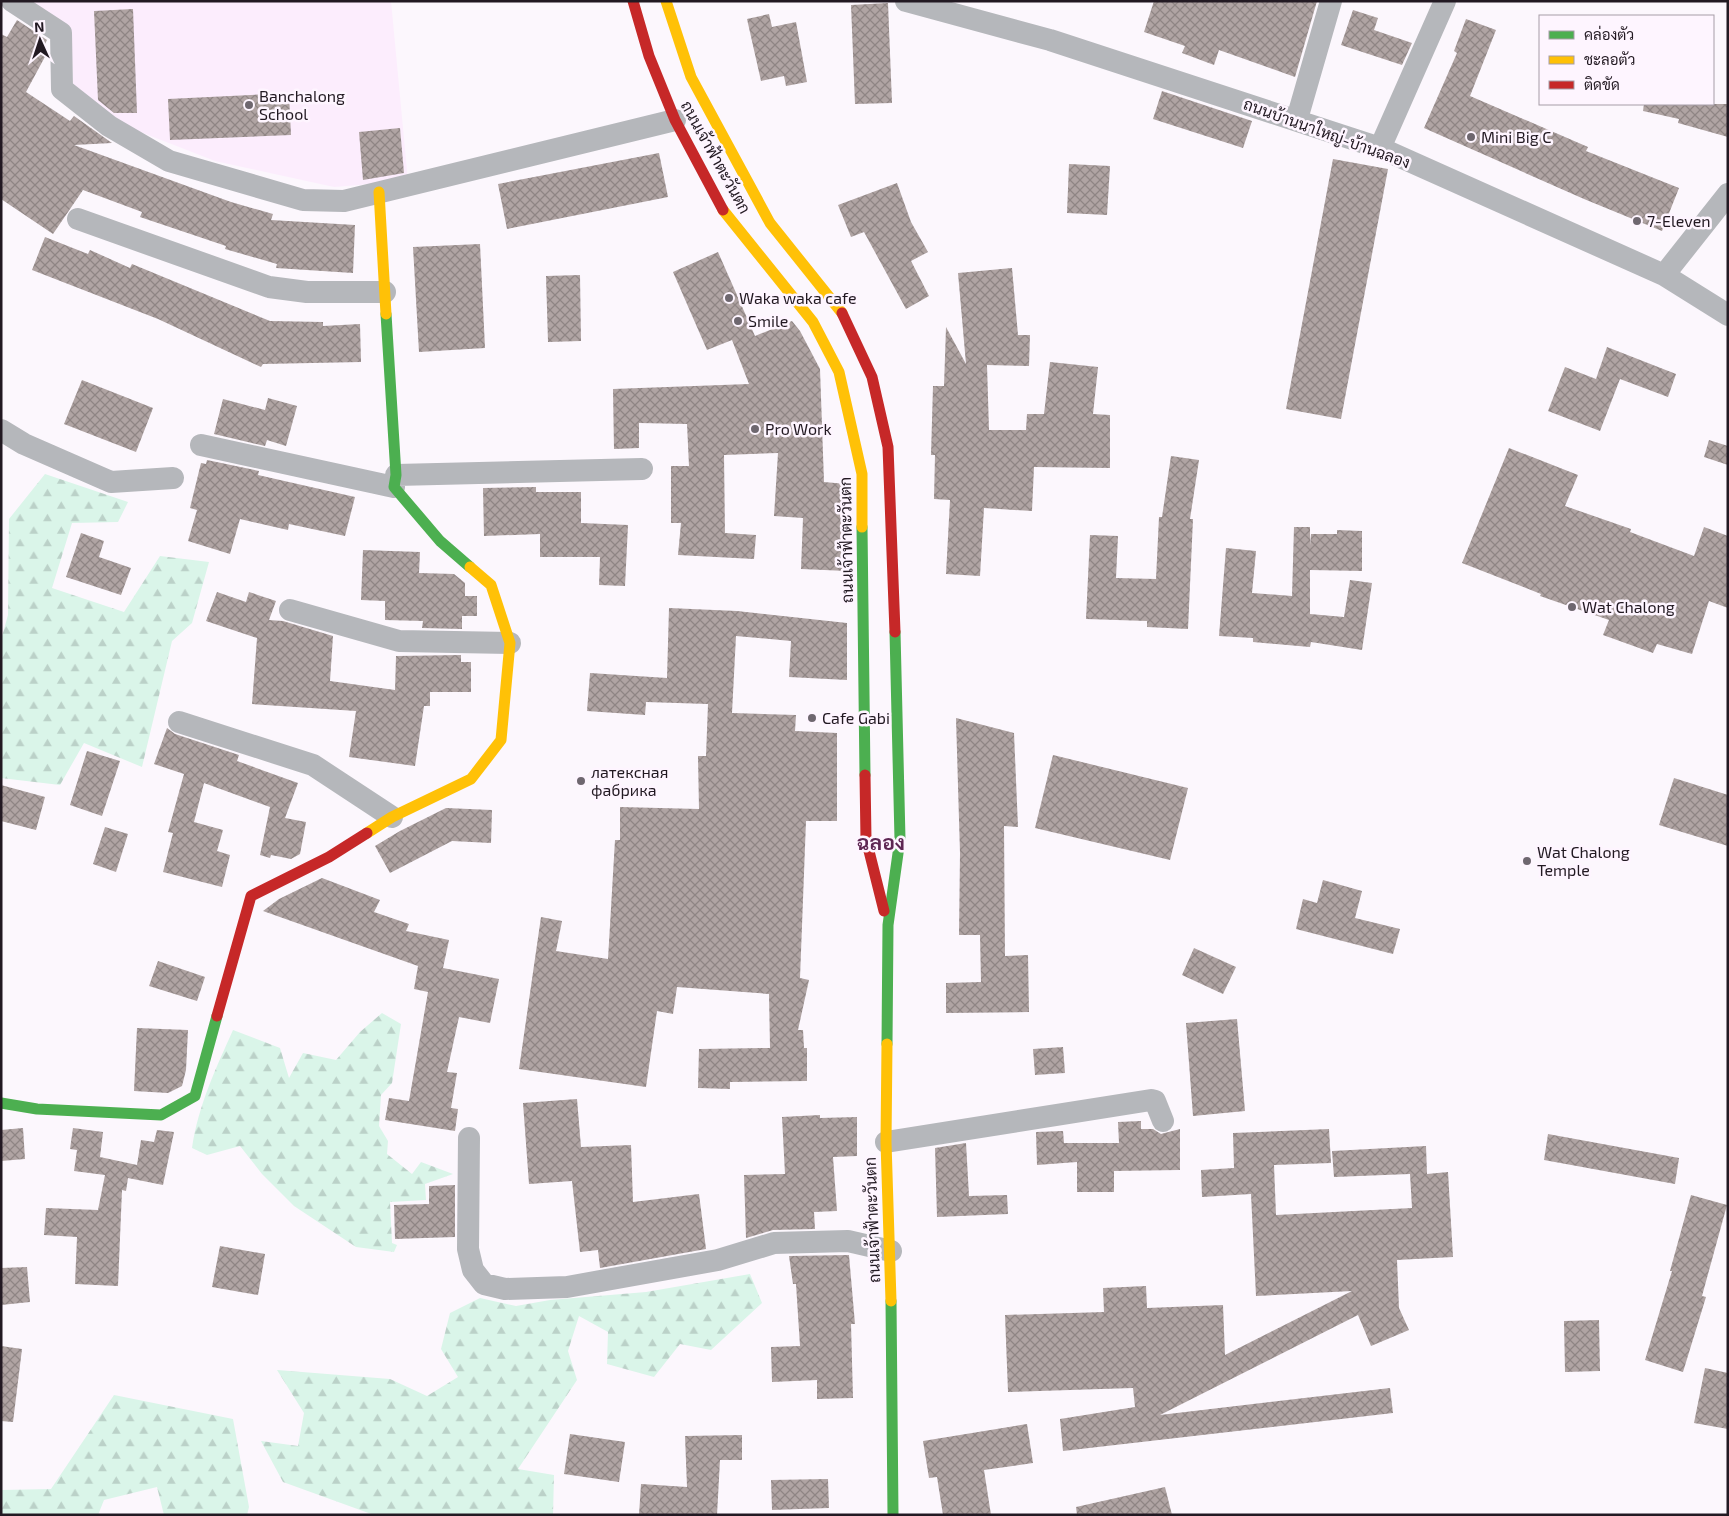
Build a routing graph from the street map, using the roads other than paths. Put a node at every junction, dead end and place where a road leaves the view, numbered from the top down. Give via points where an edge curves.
1 (12, 1) edge
2 (666, 1) edge
3 (906, 1) edge
4 (1331, 1) edge
5 (1445, 1) edge
6 (635, 2) edge
7 (675, 120) junction
8 (1297, 120) junction
9 (1380, 148) junction
10 (379, 192) junction
11 (1728, 194) edge
12 (78, 219) dead end
13 (1664, 275) junction
14 (385, 292) junction
15 (1728, 315) edge
16 (1, 430) edge
17 (200, 445) dead end
18 (642, 469) dead end
19 (173, 478) dead end
20 (395, 481) junction
21 (290, 610) dead end
22 (863, 611) junction
23 (894, 615) junction
24 (510, 643) junction
25 (863, 679) junction
26 (888, 682) junction
27 (178, 722) dead end
28 (392, 817) junction
29 (888, 925) junction
30 (1, 1103) edge
31 (1163, 1120) dead end
32 (469, 1138) dead end
33 (886, 1142) junction
34 (891, 1252) junction
35 (892, 1515) edge

1 - 10 street via 62,33 62,89 108,126 170,161 302,200 344,201
2 - 23 main road, ถนนเจ้าฟ้าตะวันตก via 691,77 766,215 844,315 872,377 888,447
3 - 8 street, ถนนบ้านนาใหญ่-บ้านฉลอง via 1050,40
4 - 8 street
5 - 9 street
6 - 7 main road, ถนนเจ้าฟ้าตะวันตก via 649,56
7 - 10 street
7 - 22 main road, ถนนเจ้าฟ้าตะวันตก via 726,215 813,322 839,372 862,474
8 - 9 street, ถนนบ้านนาใหญ่-บ้านฉลอง
9 - 13 street, ถนนบ้านนาใหญ่-บ้านฉลอง
10 - 14 main road
11 - 13 street
12 - 14 street via 270,287 307,292
13 - 15 street, ถนนบ้านนาใหญ่-บ้านฉลอง
14 - 20 main road
16 - 19 street via 24,444 111,482
17 - 20 street
18 - 20 street
20 - 24 main road via 440,541 491,585
21 - 24 street via 399,641
22 - 23 main road
22 - 25 main road, ถนนเจ้าฟ้าตะวันตก
23 - 26 main road, ถนนเจ้าฟ้าตะวันตก
24 - 28 main road via 501,740 471,779
25 - 26 main road
25 - 29 main road, ถนนเจ้าฟ้าตะวันตก via 866,839
26 - 29 main road, ถนนเจ้าฟ้าตะวันตก via 900,839
27 - 28 street via 313,765
28 - 30 main road via 329,857 250,896 196,1096 161,1115 37,1109
29 - 33 main road, ถนนเจ้าฟ้าตะวันตก
31 - 33 street via 1160,1106 1151,1100
32 - 34 street via 468,1250 473,1270 484,1284 505,1289 567,1287 718,1260 774,1243 848,1240
33 - 34 main road, ถนนเจ้าฟ้าตะวันตก
34 - 35 main road, ถนนเจ้าฟ้าตะวันตก

